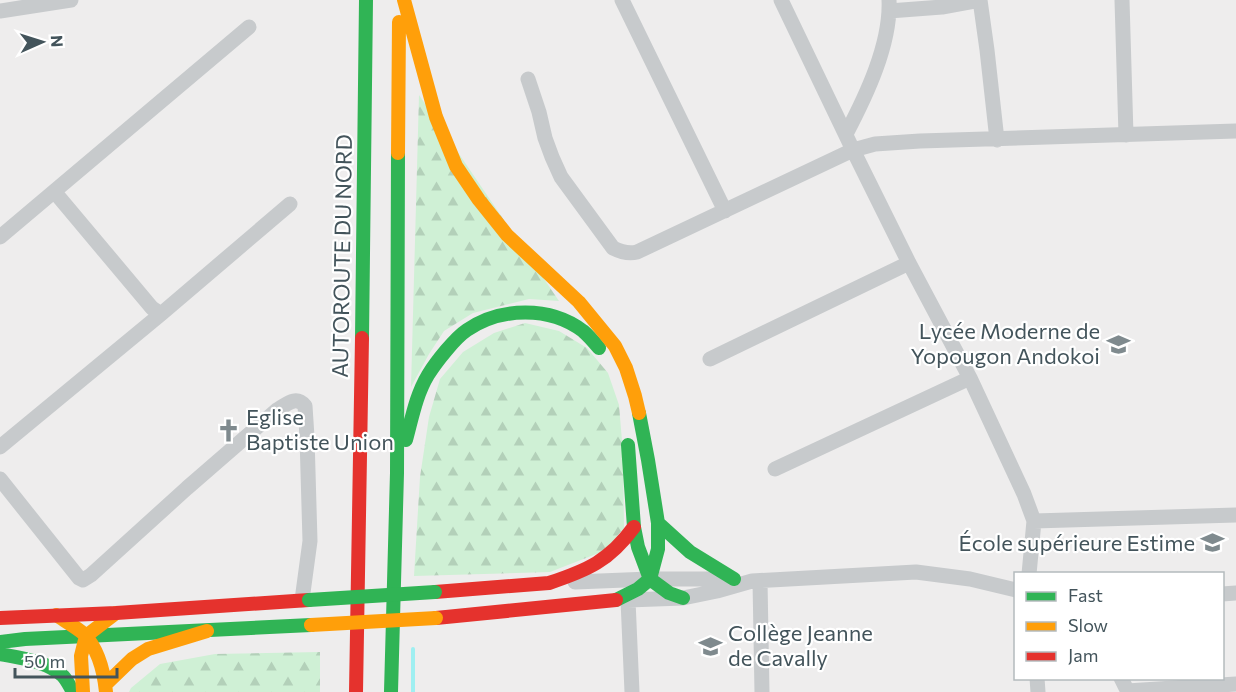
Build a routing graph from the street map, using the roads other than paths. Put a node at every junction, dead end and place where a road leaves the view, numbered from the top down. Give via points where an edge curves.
1 (71, 0) edge
2 (366, 0) edge
3 (401, 0) edge
4 (622, 0) edge
5 (782, 0) edge
6 (980, 0) edge
7 (1122, 0) edge
8 (889, 6) edge
9 (0, 11) edge
10 (249, 27) dead end
11 (528, 79) dead end
12 (1236, 131) edge
13 (846, 134) junction
14 (1126, 135) junction
15 (997, 140) junction
16 (853, 150) junction
17 (56, 190) junction
18 (290, 204) dead end
19 (725, 211) junction
20 (1, 231) edge
21 (909, 263) junction
22 (161, 314) junction
23 (604, 357) dead end
24 (710, 359) dead end
25 (970, 378) junction
26 (627, 429) dead end
27 (0, 447) edge
28 (775, 469) dead end
29 (397, 473) junction
30 (0, 479) edge
31 (1236, 515) edge
32 (1034, 520) junction
33 (658, 523) junction
34 (634, 527) junction
35 (1029, 572) edge
36 (650, 579) junction
37 (734, 579) junction
38 (756, 581) junction
39 (549, 583) junction
40 (1014, 590) edge
41 (682, 598) junction
42 (305, 600) junction
43 (622, 600) junction
44 (116, 612) junction
45 (56, 615) junction
46 (0, 618) edge
47 (207, 631) junction
48 (86, 636) junction
49 (0, 642) edge
50 (0, 654) edge
51 (357, 656) junction
52 (1236, 684) edge
53 (105, 689) edge
54 (73, 692) edge
55 (83, 692) edge
56 (348, 692) edge
57 (356, 692) edge
58 (391, 692) edge
59 (632, 692) edge
60 (762, 692) edge
61 (1127, 692) edge

1 - 9 street
2 - 51 main road, AUTOROUTE DU NORD
3 - 29 main road
3 - 33 main road via 436,117 456,166 507,235 579,302 615,346 635,396
4 - 19 street
5 - 13 street
6 - 8 street via 942,7
6 - 15 street
7 - 14 street
8 - 13 street via 880,55
10 - 17 street
11 - 19 street via 561,177 613,248 638,252
12 - 14 street
13 - 16 street
14 - 15 street
15 - 16 street via 875,144
16 - 19 street
16 - 21 street
17 - 20 street
17 - 22 street
18 - 22 street
21 - 24 street
21 - 25 street
22 - 27 street
23 - 29 main road via 584,331 548,314 507,313 485,320 466,331 437,361 423,383
25 - 28 street
25 - 32 street
26 - 34 main road
29 - 58 main road
30 - 42 street via 83,580 277,410 297,400 304,406 307,437 310,541
31 - 32 street
32 - 35 street
33 - 36 main road via 658,549
33 - 37 main road via 690,552
34 - 36 main road
34 - 39 main road via 607,557
36 - 37 street
36 - 39 street
36 - 41 main road
36 - 43 main road
37 - 38 street
38 - 40 street via 916,572
38 - 41 street
38 - 60 street
39 - 42 main road, bridge
41 - 43 street
42 - 44 main road
43 - 47 main road, bridge via 436,618
43 - 59 street
44 - 45 main road
44 - 48 main road
45 - 46 main road
45 - 48 main road
47 - 48 main road
47 - 53 main road via 148,649 132,659
48 - 49 main road
48 - 53 main road
48 - 55 main road via 81,656
50 - 54 main road via 64,676
51 - 56 main road
51 - 57 main road, AUTOROUTE DU NORD
52 - 61 street

